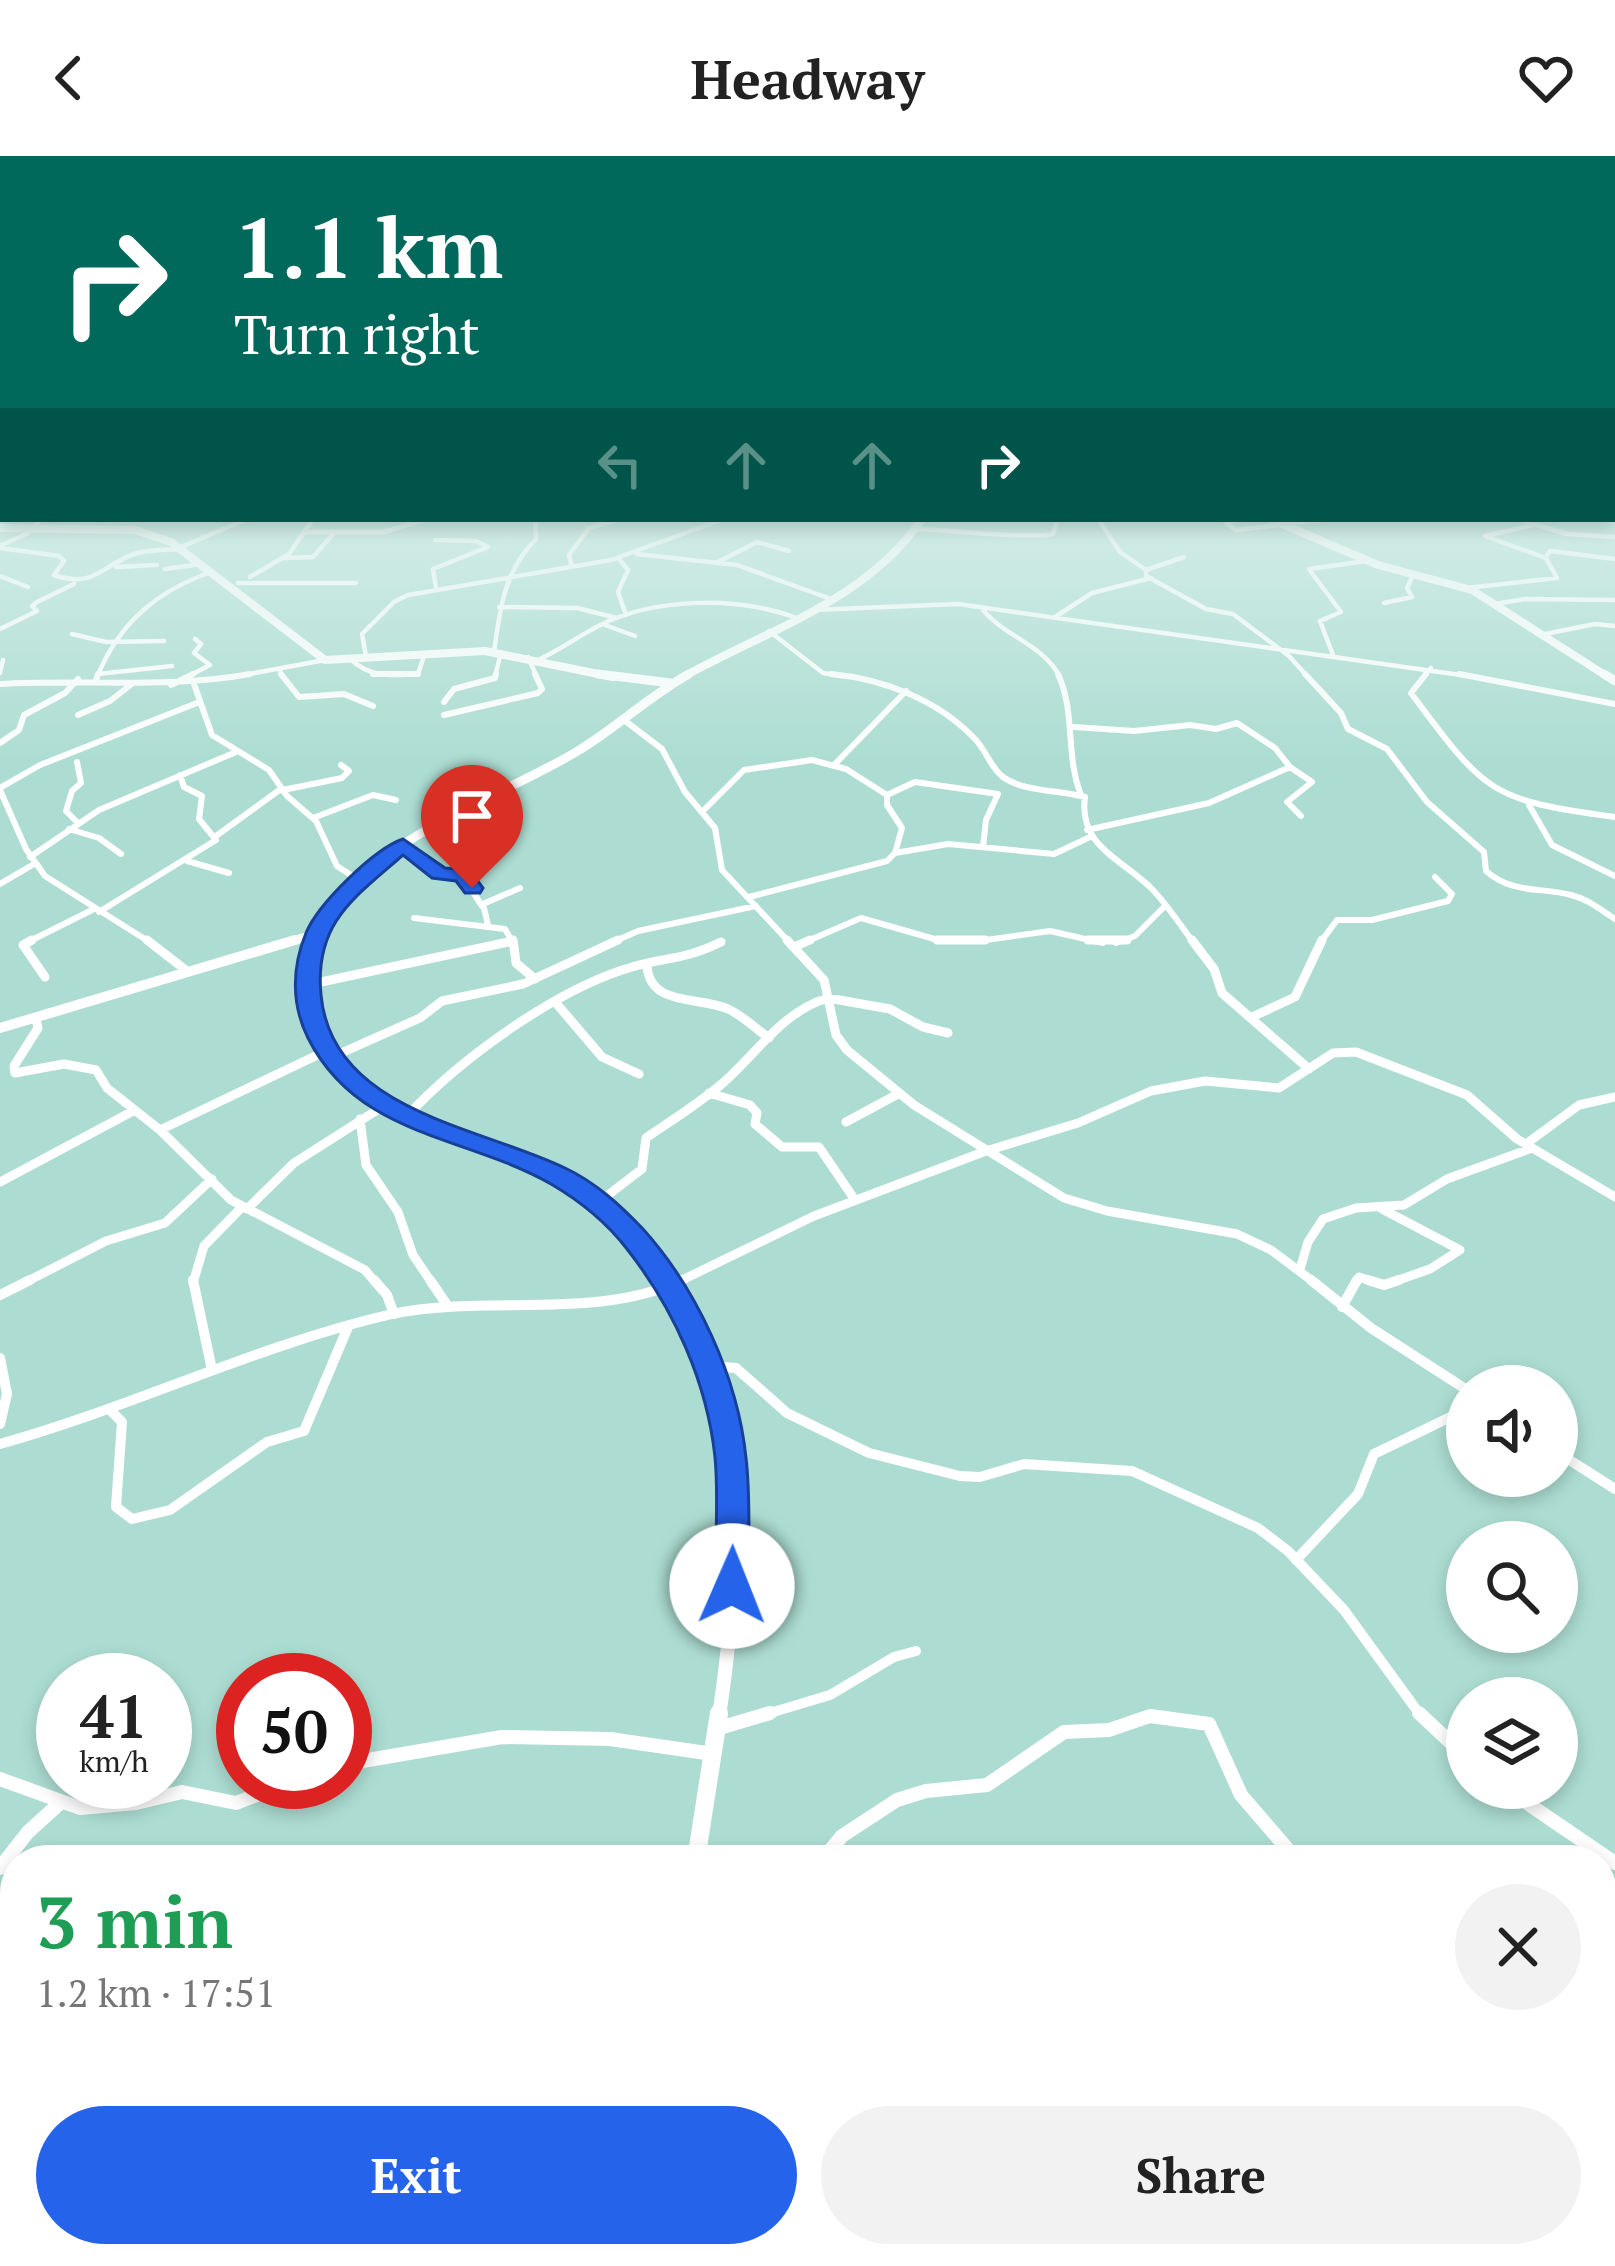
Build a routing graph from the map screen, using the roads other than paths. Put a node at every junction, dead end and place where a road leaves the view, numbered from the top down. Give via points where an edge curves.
1 (63, 564) edge
2 (119, 564) edge
3 (198, 564) edge
4 (202, 564) edge
5 (271, 564) edge
6 (447, 564) edge
7 (515, 564) edge
8 (585, 564) edge
9 (625, 564) edge
10 (727, 564) edge
11 (887, 564) edge
12 (1136, 564) edge
13 (1169, 564) edge
14 (1342, 564) edge
15 (1380, 564) edge
16 (1548, 564) edge
17 (157, 565) dead end
18 (116, 567) junction
19 (572, 567) joint
20 (165, 568) dead end
21 (212, 572) junction
22 (1149, 574) junction
23 (1414, 574) junction
24 (0, 576) edge
25 (508, 577) junction
26 (77, 581) junction
27 (356, 583) dead end
28 (233, 584) junction
29 (28, 587) dead end
30 (436, 588) junction
31 (1466, 588) junction
32 (831, 599) junction
33 (1615, 599) edge
34 (1384, 603) dead end
35 (1495, 604) junction
36 (499, 607) junction
37 (982, 608) junction
38 (807, 611) junction
39 (622, 617) junction
40 (794, 617) junction
41 (1055, 617) junction
42 (605, 625) junction
43 (1615, 626) edge
44 (0, 628) edge
45 (769, 631) junction
46 (72, 634) dead end
47 (1540, 635) junction
48 (635, 636) dead end
49 (195, 639) dead end
50 (164, 641) dead end
51 (111, 642) junction
52 (1280, 650) junction
53 (497, 652) junction
54 (425, 653) junction
55 (1333, 655) junction
56 (366, 656) junction
57 (529, 656) junction
58 (350, 658) junction
59 (540, 658) junction
60 (4, 660) dead end
61 (325, 660) junction
62 (172, 666) dead end
63 (1431, 668) junction
64 (280, 670) junction
65 (0, 673) edge
66 (97, 677) junction
67 (78, 679) junction
68 (1615, 681) edge
69 (134, 683) junction
70 (0, 684) edge
71 (171, 685) junction
72 (194, 685) junction
73 (667, 687) junction
74 (906, 691) junction
75 (444, 702) dead end
76 (197, 703) junction
77 (1615, 704) edge
78 (374, 706) dead end
79 (444, 715) dead end
80 (78, 716) dead end
81 (623, 721) junction
82 (1074, 727) dead end
83 (0, 743) edge
84 (236, 752) junction
85 (77, 762) dead end
86 (341, 765) dead end
87 (834, 765) junction
88 (1290, 767) junction
89 (180, 776) junction
90 (340, 788) junction
91 (0, 789) edge
92 (282, 790) junction
93 (887, 794) junction
94 (1081, 795) junction
95 (396, 800) dead end
96 (356, 801) junction
97 (1529, 805) junction
98 (703, 811) junction
99 (1300, 816) dead end
100 (1615, 817) edge
101 (313, 818) junction
102 (77, 822) junction
103 (16, 825) junction
104 (0, 830) edge
105 (69, 830) junction
106 (1088, 833) junction
107 (216, 836) junction
108 (403, 845) junction
109 (983, 847) junction
110 (895, 853) junction
111 (122, 854) dead end
112 (187, 861) junction
113 (34, 864) junction
114 (229, 873) dead end
115 (1615, 876) edge
116 (1435, 878) dead end
117 (360, 881) junction
118 (0, 884) edge
119 (520, 888) dead end
120 (752, 901) junction
121 (482, 906) junction
122 (1164, 907) junction
123 (97, 910) junction
124 (414, 918) dead end
125 (1615, 919) edge
126 (488, 925) junction
127 (316, 934) junction
128 (513, 940) junction
129 (721, 942) dead end
130 (794, 947) junction
131 (647, 966) junction
132 (187, 971) junction
133 (45, 977) dead end
134 (535, 979) junction
135 (307, 985) junction
136 (828, 998) junction
137 (556, 1003) junction
138 (1252, 1017) junction
139 (36, 1019) junction
140 (0, 1028) edge
141 (948, 1033) dead end
142 (769, 1038) junction
143 (328, 1055) junction
144 (1309, 1069) junction
145 (639, 1074) dead end
146 (709, 1094) junction
147 (898, 1094) junction
148 (1615, 1096) edge
149 (385, 1105) junction
150 (135, 1110) junction
151 (407, 1116) junction
152 (360, 1119) junction
153 (846, 1122) dead end
154 (160, 1130) junction
155 (1529, 1146) junction
156 (986, 1151) junction
157 (2, 1179) edge
158 (212, 1179) junction
159 (1615, 1197) edge
160 (855, 1201) junction
161 (598, 1202) junction
162 (245, 1208) junction
163 (1379, 1208) junction
164 (1300, 1269) junction
165 (669, 1287) junction
166 (0, 1295) edge
167 (447, 1305) junction
168 (1342, 1307) junction
169 (394, 1314) junction
170 (348, 1327) junction
171 (0, 1358) edge
172 (710, 1366) junction
173 (212, 1370) junction
174 (1446, 1376) edge
175 (109, 1409) junction
176 (1446, 1418) edge
177 (0, 1424) edge
178 (0, 1444) edge
179 (1578, 1468) edge
180 (1615, 1490) edge
181 (1296, 1560) junction
182 (916, 1651) dead end
183 (716, 1729) junction
184 (1446, 1740) edge
185 (713, 1754) junction
186 (372, 1760) edge
187 (0, 1779) edge
188 (36, 1793) edge
189 (53, 1809) edge
190 (1536, 1809) edge
191 (18, 1845) edge
192 (698, 1845) edge
193 (834, 1845) edge
194 (1284, 1845) edge
195 (1589, 1845) edge

1 - 26 street via 54,575
2 - 18 street
3 - 20 street
4 - 21 main road
5 - 28 street
6 - 30 street via 434,569
7 - 25 street
8 - 19 street
9 - 39 street
10 - 32 street
11 - 32 main road
12 - 22 street
13 - 22 street
14 - 55 street via 1309,569 1341,612 1320,621
15 - 23 main road
16 - 31 street via 1556,579
17 - 18 street
18 - 26 street
19 - 25 street
21 - 28 main road
21 - 51 street via 158,598
22 - 41 street via 1092,593
22 - 52 street via 1206,609 1233,614
23 - 31 main road
23 - 34 street via 1412,597
24 - 29 street
25 - 30 street
25 - 36 street
26 - 44 street
27 - 28 street
28 - 61 main road via 270,623
30 - 56 street via 399,599 364,631
31 - 35 main road
32 - 38 main road
33 - 35 street
35 - 47 main road
36 - 39 street
36 - 53 street
37 - 38 street via 901,603
37 - 41 street
37 - 94 street via 1058,673 1072,708 1067,766
38 - 40 main road
39 - 40 street via 717,605 768,606
39 - 42 street
40 - 45 main road
41 - 52 street
42 - 48 street
42 - 59 street
43 - 47 street
45 - 73 main road
45 - 74 street via 824,673
46 - 51 street
47 - 68 main road
49 - 71 street via 201,644 194,653 210,665
50 - 51 street
51 - 66 street
52 - 55 street
52 - 125 street via 1348,729 1392,754 1427,802 1484,852 1490,876 1520,891 1575,896
53 - 54 main road
53 - 57 main road
53 - 75 street via 495,678 454,689
54 - 56 main road
54 - 58 street via 420,673 384,677
55 - 63 street
56 - 58 main road
57 - 59 main road
57 - 79 street via 542,691
58 - 61 main road
59 - 73 main road
60 - 65 street
61 - 64 street
62 - 66 street
63 - 77 street
63 - 97 street via 1413,685 1414,697 1469,770
64 - 72 street
64 - 78 street via 299,698 344,694
66 - 67 street
66 - 69 street
67 - 70 street
67 - 83 street via 24,715 20,730
69 - 71 street
69 - 80 street
71 - 72 street
72 - 76 street
73 - 81 main road
74 - 87 street
74 - 94 street via 979,742 1006,780
76 - 84 street via 212,735
76 - 91 street
81 - 98 street via 662,749
81 - 108 main road
82 - 88 street via 1238,723
84 - 89 street
84 - 92 street via 269,770
85 - 102 street via 81,784 65,811
86 - 90 street via 348,773
87 - 93 street
87 - 98 street via 812,760 744,770
88 - 99 street via 1312,782 1287,802
88 - 106 street via 1204,805
89 - 102 street
89 - 107 street via 202,796 200,824
90 - 92 street
90 - 96 street
91 - 103 street
92 - 101 street
92 - 107 street
93 - 109 street via 915,782 998,794
93 - 110 street via 902,828
94 - 106 street
95 - 96 street
96 - 101 street
97 - 100 street
97 - 115 street via 1561,856
98 - 120 street via 716,828 722,870
101 - 117 street via 337,866
102 - 105 street
103 - 104 street
103 - 113 street
105 - 111 street
105 - 113 street
106 - 109 street via 1054,854
106 - 122 street
107 - 112 street
108 - 117 main road
108 - 121 street via 440,874 462,875
109 - 110 street via 938,844
110 - 120 street
112 - 114 street
112 - 123 street
113 - 118 street
113 - 123 street
116 - 138 street via 1452,894 1448,901 1337,920 1295,998
117 - 127 main road
119 - 121 street
120 - 130 street
120 - 134 street via 638,932
121 - 126 street
122 - 130 street via 1138,936 1117,944 1038,931 939,941 861,918
122 - 138 street via 1214,969 1222,993
123 - 132 street
123 - 133 street via 23,945
124 - 126 street
126 - 128 street via 505,928
127 - 132 main road
127 - 135 main road
128 - 134 street via 516,963
128 - 135 street
129 - 131 street
130 - 136 street via 824,980
131 - 137 street
131 - 142 street via 660,993 728,1009
132 - 139 main road
134 - 143 street via 442,1001
135 - 143 main road
136 - 141 street via 890,1009
136 - 142 street via 789,1017
136 - 147 street via 836,1035
137 - 145 street via 612,1067
137 - 151 street via 441,1080
138 - 144 street
139 - 140 main road
139 - 150 street via 12,1071 87,1067
142 - 146 street
143 - 149 main road
143 - 154 street
144 - 155 street via 1340,1050 1356,1052 1467,1095
144 - 156 street via 1279,1088 1172,1085
146 - 160 street via 750,1105 755,1124 782,1147 819,1147
146 - 161 street via 646,1138 642,1169
147 - 153 street
147 - 156 street
148 - 155 street via 1579,1105
149 - 151 main road
149 - 152 street
150 - 154 street
150 - 157 street
151 - 161 main road via 558,1175
152 - 162 street via 289,1164
152 - 167 street via 367,1165 398,1212 412,1256
154 - 158 street
155 - 159 street
155 - 163 street via 1404,1205
156 - 160 street
156 - 164 street via 1090,1209 1240,1235
158 - 162 street
158 - 166 street via 152,1230 106,1240
160 - 165 street
161 - 165 main road
162 - 169 street via 365,1270
162 - 173 street via 210,1232 193,1268 195,1317
163 - 164 street via 1323,1219
163 - 168 street via 1460,1250 1384,1286 1359,1277
164 - 168 street
165 - 167 street via 526,1306
165 - 172 main road
167 - 169 street
168 - 174 street
169 - 170 street
170 - 173 street
170 - 175 street via 304,1431 275,1438 200,1495 156,1515 132,1519 116,1507 123,1431
171 - 177 street via 7,1394
172 - 181 street via 736,1368 787,1413 838,1439 936,1470 980,1477 1024,1464 1150,1476 1258,1528
172 - 183 main road via 730,1457 733,1525
173 - 175 street
175 - 178 street
176 - 181 street via 1373,1454 1358,1493
179 - 180 street
181 - 184 street
182 - 183 street via 830,1695
183 - 185 main road
185 - 186 street via 610,1738 520,1736
185 - 192 main road
187 - 188 street
189 - 191 street
190 - 195 street
193 - 194 street via 897,1800 987,1786 1064,1732 1109,1730 1150,1716 1209,1724 1241,1795

